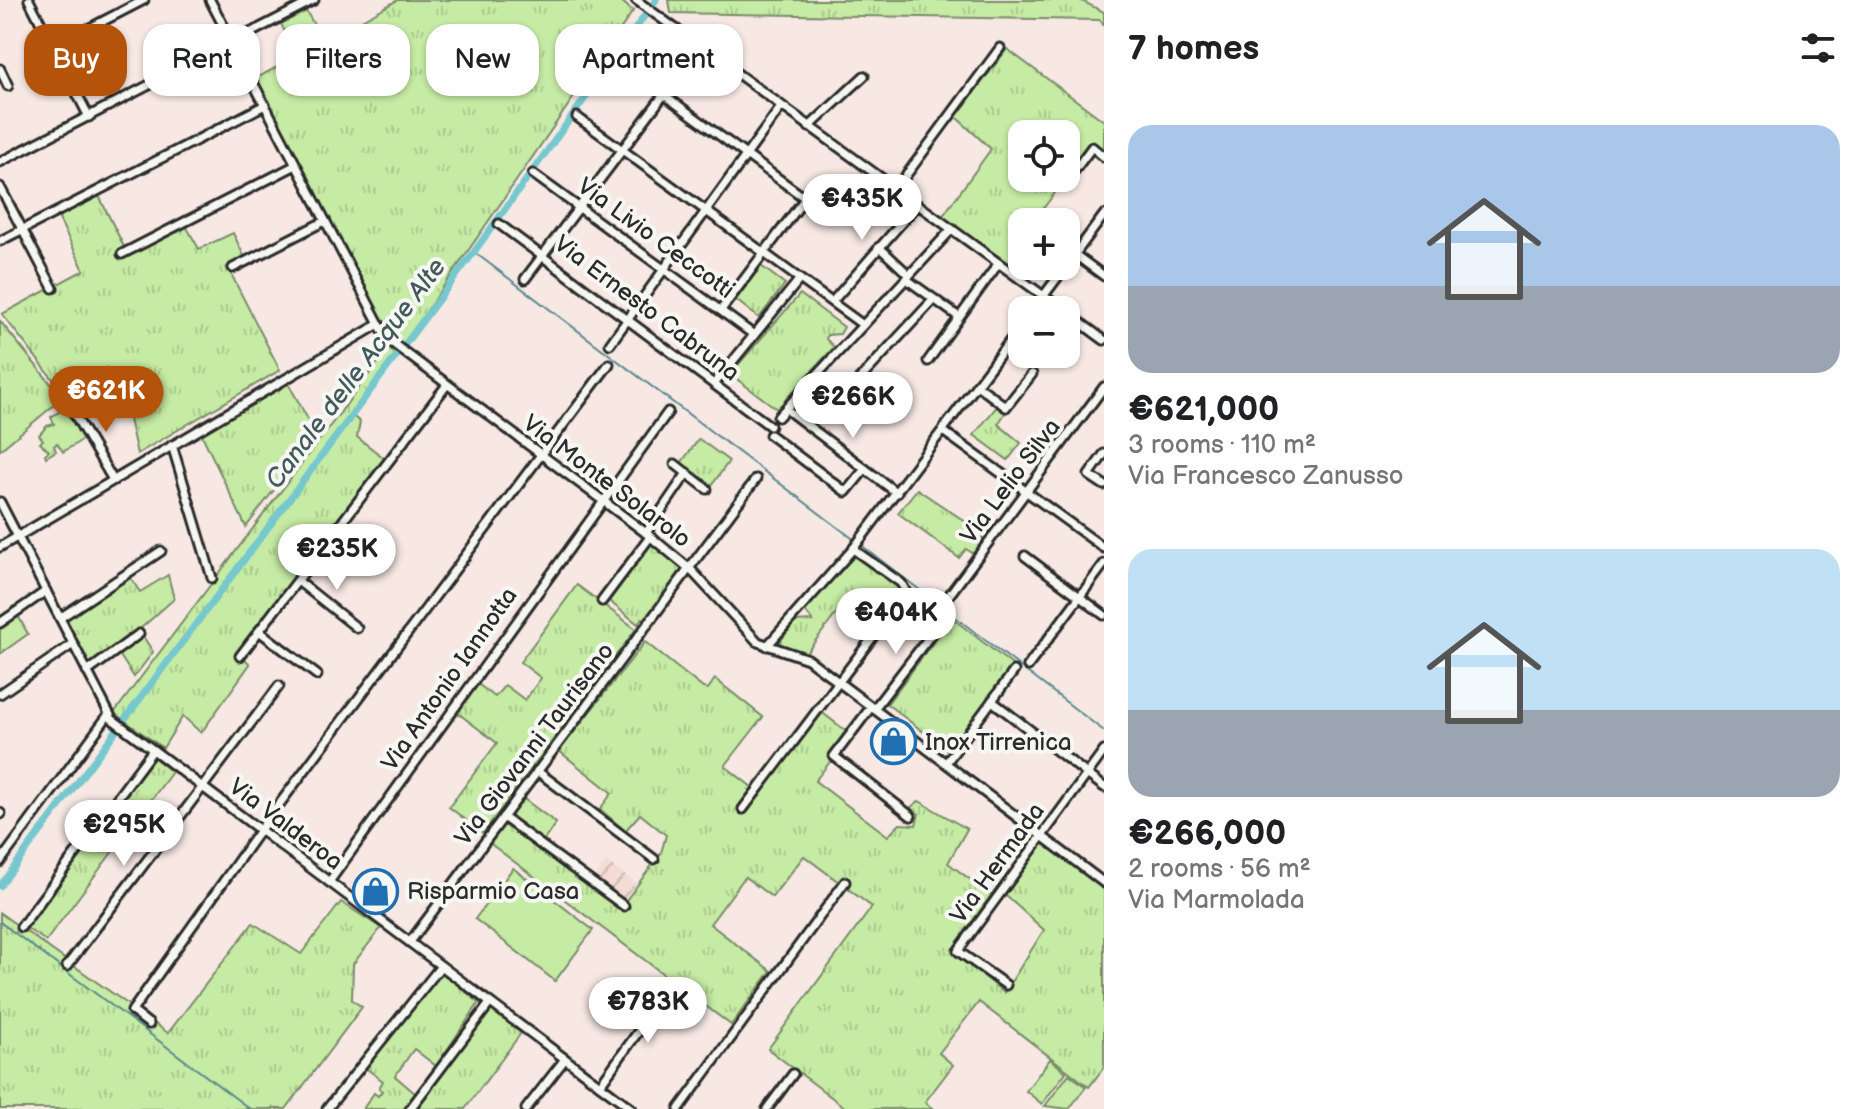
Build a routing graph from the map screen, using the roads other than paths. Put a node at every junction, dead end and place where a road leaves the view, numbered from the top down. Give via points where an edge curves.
1 (29, 0) edge
2 (144, 0) edge
3 (210, 0) edge
4 (314, 0) edge
5 (638, 2) edge
6 (41, 24) edge
7 (98, 24) edge
8 (223, 24) edge
9 (667, 24) edge
10 (260, 29) edge
11 (1000, 48) dead end
12 (0, 69) edge
13 (864, 76) dead end
14 (743, 80) edge
15 (8, 86) dead end
16 (143, 89) edge
17 (260, 95) edge
18 (78, 96) edge
19 (663, 96) edge
20 (668, 96) edge
21 (265, 105) junction
22 (781, 107) junction
23 (89, 117) junction
24 (577, 117) dead end
25 (809, 127) junction
26 (621, 150) junction
27 (746, 156) junction
28 (1104, 157) edge
29 (0, 162) edge
30 (1080, 163) edge
31 (296, 165) junction
32 (533, 174) dead end
33 (0, 187) edge
34 (896, 189) junction
35 (917, 205) junction
36 (580, 207) junction
37 (706, 211) junction
38 (1104, 215) edge
39 (325, 221) junction
40 (499, 224) dead end
41 (22, 229) junction
42 (952, 229) junction
43 (0, 241) edge
44 (1080, 246) edge
45 (879, 247) junction
46 (764, 253) junction
47 (122, 254) dead end
48 (543, 255) junction
49 (1080, 258) edge
50 (998, 264) junction
51 (233, 268) dead end
52 (664, 269) junction
53 (1104, 276) edge
54 (909, 278) junction
55 (525, 279) dead end
56 (799, 280) junction
57 (1056, 280) edge
58 (53, 288) dead end
59 (1044, 296) joint
60 (934, 299) junction
61 (832, 302) junction
62 (721, 310) junction
63 (959, 317) junction
64 (627, 319) junction
65 (1080, 322) edge
66 (379, 324) junction
67 (863, 325) junction
68 (754, 335) junction
69 (1104, 340) edge
70 (610, 344) dead end
71 (1008, 344) edge
72 (928, 361) dead end
73 (609, 364) dead end
74 (1032, 374) dead end
75 (715, 383) junction
76 (977, 385) junction
77 (446, 386) junction
78 (1104, 387) edge
79 (845, 395) dead end
80 (69, 405) dead end
81 (668, 412) dead end
82 (790, 412) dead end
83 (778, 417) dead end
84 (943, 431) junction
85 (172, 445) junction
86 (1104, 454) edge
87 (542, 456) junction
88 (675, 464) dead end
89 (865, 469) junction
90 (687, 473) junction
91 (756, 479) dead end
92 (113, 480) junction
93 (1104, 485) edge
94 (707, 489) dead end
95 (897, 493) junction
96 (1025, 493) junction
97 (601, 500) junction
98 (0, 502) edge
99 (17, 535) junction
100 (648, 535) junction
101 (0, 547) edge
102 (1104, 548) edge
103 (853, 549) junction
104 (161, 551) dead end
105 (1025, 556) dead end
106 (1104, 564) edge
107 (691, 570) junction
108 (212, 578) dead end
109 (298, 581) junction
110 (46, 591) junction
111 (1080, 597) junction
112 (947, 598) dead end
113 (602, 601) dead end
114 (1104, 615) edge
115 (60, 618) junction
116 (942, 620) dead end
117 (0, 623) edge
118 (357, 628) dead end
119 (259, 631) junction
120 (139, 634) dead end
121 (73, 644) junction
122 (767, 646) junction
123 (240, 656) dead end
124 (1028, 666) dead end
125 (1014, 671) dead end
126 (87, 672) junction
127 (317, 675) dead end
128 (837, 682) junction
129 (279, 686) dead end
130 (0, 694) edge
131 (992, 701) junction
132 (873, 708) junction
133 (111, 717) junction
134 (153, 750) junction
135 (1104, 751) edge
136 (946, 763) junction
137 (537, 771) junction
138 (1087, 774) junction
139 (1104, 787) edge
140 (205, 788) junction
141 (743, 809) dead end
142 (911, 816) dead end
143 (503, 817) junction
144 (260, 830) junction
145 (1042, 834) junction
146 (654, 859) dead end
147 (0, 862) edge
148 (329, 882) junction
149 (845, 882) dead end
150 (1104, 883) edge
151 (624, 906) dead end
152 (21, 927) dead end
153 (410, 942) junction
154 (67, 966) dead end
155 (441, 966) junction
156 (1006, 985) dead end
157 (671, 986) dead end
158 (490, 1003) junction
159 (149, 1024) dead end
160 (565, 1059) junction
161 (793, 1074) dead end
162 (600, 1085) junction
163 (622, 1106) edge
164 (327, 1109) edge
165 (410, 1109) edge
166 (526, 1109) edge
167 (632, 1109) edge
168 (679, 1109) edge
169 (767, 1109) edge

1 - 6 street
2 - 7 street
3 - 8 street, Via Monte Solarolo
4 - 10 street
5 - 9 street
11 - 34 street
12 - 15 street
13 - 25 street
14 - 22 street
16 - 23 street
17 - 21 street, Via Monte Solarolo
18 - 23 street
19 - 26 street
20 - 27 street
21 - 31 street, Via Monte Solarolo
21 - 41 street
22 - 25 street
22 - 27 street
23 - 29 street
24 - 26 street
25 - 34 street
26 - 36 street
26 - 37 street
27 - 37 street
27 - 46 street via 802,199
28 - 30 street via 1092,147
31 - 39 street, Via Monte Solarolo
31 - 47 street
32 - 36 street, Via Livio Ceccotti
33 - 41 street
34 - 35 street
35 - 42 street
35 - 45 street
36 - 48 street
36 - 52 street, Via Livio Ceccotti
37 - 46 street
37 - 52 street
38 - 44 street
39 - 51 street
39 - 66 street, Via Monte Solarolo
40 - 48 street, Via Ernesto Cabruna
41 - 43 street
41 - 58 street
42 - 50 street
42 - 54 street
45 - 54 street
45 - 61 street
46 - 56 street
46 - 62 street
48 - 55 street
48 - 64 street, Via Ernesto Cabruna
49 - 53 street
50 - 59 street
50 - 63 street
52 - 62 street, Via Livio Ceccotti
52 - 64 street
54 - 60 street
54 - 67 street
56 - 61 street
56 - 68 street
57 - 59 street
60 - 63 street
60 - 79 street
61 - 67 street
62 - 68 street, Via Livio Ceccotti
63 - 72 street
64 - 70 street
64 - 75 street, Via Ernesto Cabruna
65 - 69 street
66 - 77 street, Via Monte Solarolo via 387,339
66 - 85 street
67 - 83 street
68 - 75 street
71 - 76 street
73 - 87 street
74 - 76 street via 1006,407
75 - 89 street, Via Ernesto Cabruna via 846,492
76 - 84 street
77 - 87 street, Via Monte Solarolo
77 - 109 street
78 - 96 street, Via Lelio Silva
80 - 92 street
81 - 97 street, Via Antonio Iannotta
82 - 89 street
84 - 95 street
84 - 96 street
85 - 92 street
85 - 108 street
86 - 93 street via 1089,475
87 - 97 street, Via Monte Solarolo
87 - 144 street
88 - 90 street
89 - 95 street
90 - 94 street
90 - 100 street
91 - 107 street, Via Giovanni Taurisano
92 - 99 street
95 - 103 street
96 - 102 street
96 - 112 street, Via Lelio Silva
97 - 100 street, Via Monte Solarolo
97 - 148 street, Via Antonio Iannotta
98 - 99 street, Via Valderoa
99 - 101 street
99 - 110 street, Via Valderoa
100 - 107 street, Via Monte Solarolo
100 - 113 street
103 - 122 street
103 - 128 street via 905,590
104 - 115 street
105 - 111 street
106 - 111 street
107 - 122 street, Via Monte Solarolo
107 - 137 street, Via Giovanni Taurisano
109 - 118 street
109 - 119 street
110 - 115 street, Via Valderoa
110 - 117 street
111 - 114 street
111 - 124 street
115 - 121 street, Via Valderoa
116 - 132 street
119 - 123 street
119 - 127 street
120 - 126 street
121 - 126 street, Via Valderoa
121 - 130 street
122 - 128 street, Via Monte Solarolo via 808,659
125 - 131 street
126 - 133 street, Via Valderoa
128 - 132 street, Via Monte Solarolo
128 - 141 street
129 - 140 street
131 - 136 street
131 - 138 street
132 - 136 street, Via Monte Solarolo
132 - 142 street via 834,756
133 - 134 street, Via Valderoa
133 - 147 street
134 - 140 street, Via Valderoa
134 - 152 street
135 - 138 street, Via Hermada
136 - 145 street, Via Monte Solarolo
137 - 143 street, Via Giovanni Taurisano
137 - 146 street
138 - 139 street
138 - 145 street, Via Hermada
140 - 144 street, Via Valderoa
140 - 154 street
143 - 151 street
143 - 153 street, Via Giovanni Taurisano
144 - 148 street, Via Valderoa
144 - 159 street via 132,1011
145 - 150 street, Via Monte Solarolo
145 - 156 street, Via Hermada via 958,951
148 - 153 street, Via Valderoa
149 - 168 street
153 - 155 street, Via Valderoa
155 - 158 street, Via Valderoa
155 - 164 street
157 - 162 street
158 - 160 street, Via Valderoa
158 - 165 street
160 - 162 street, Via Valderoa
160 - 166 street
161 - 169 street
162 - 163 street, Via Valderoa
163 - 167 street, Via Valderoa

